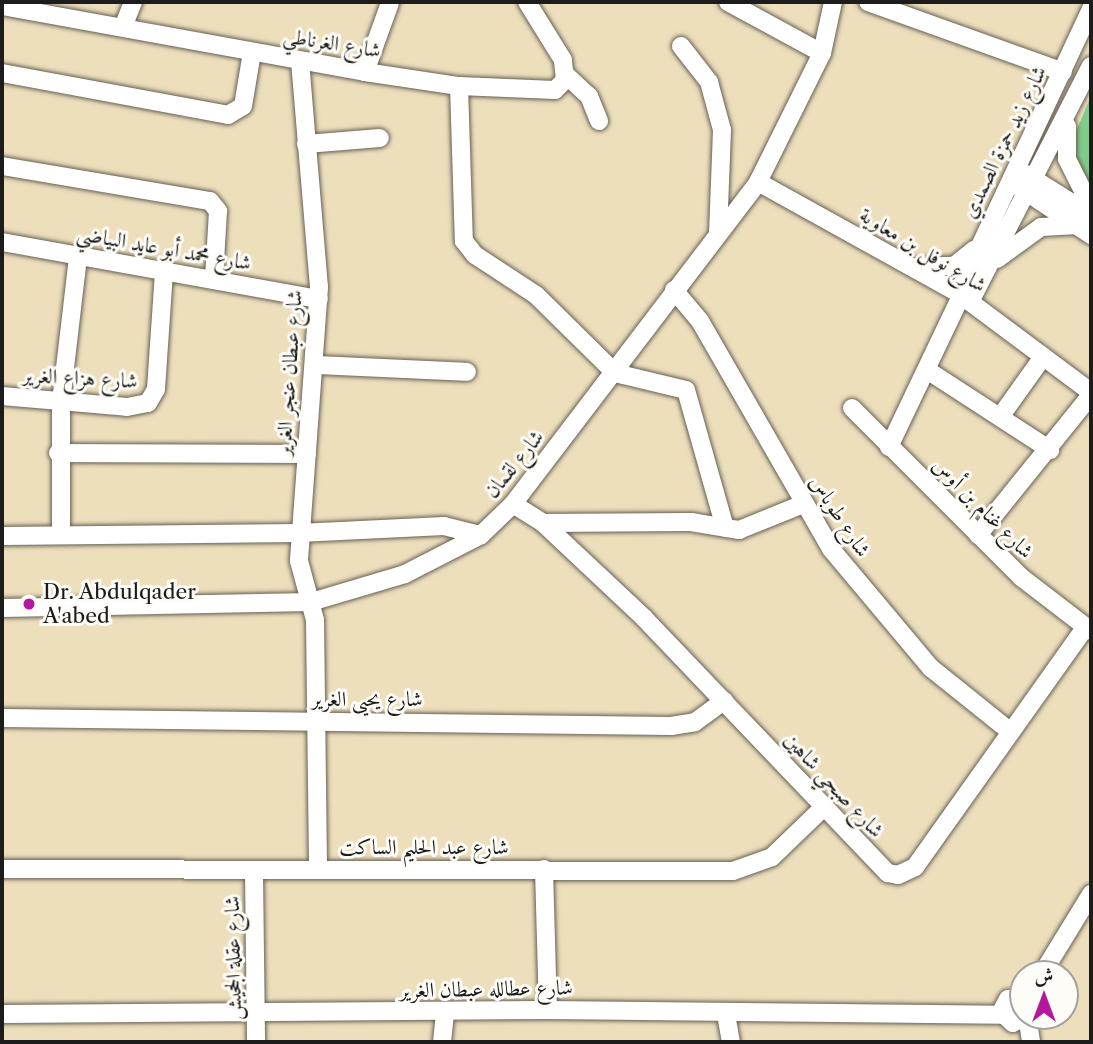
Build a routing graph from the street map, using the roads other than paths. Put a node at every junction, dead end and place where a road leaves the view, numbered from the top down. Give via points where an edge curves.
1 (133, 2) edge
2 (527, 2) edge
3 (728, 2) edge
4 (833, 2) edge
5 (868, 2) edge
6 (390, 3) edge
7 (2, 6) edge
8 (1091, 9) edge
9 (123, 27) junction
10 (681, 46) dead end
11 (252, 52) junction
12 (822, 52) junction
13 (300, 61) junction
14 (1091, 66) edge
15 (365, 72) junction
16 (1063, 72) junction
17 (2, 73) edge
18 (565, 74) junction
19 (459, 86) junction
20 (1070, 111) junction
21 (599, 121) dead end
22 (380, 138) dead end
23 (306, 144) junction
24 (2, 166) edge
25 (1013, 175) junction
26 (758, 182) junction
27 (1032, 187) junction
28 (1091, 207) edge
29 (1091, 215) edge
30 (1075, 225) junction
31 (718, 233) junction
32 (1091, 235) edge
33 (2, 242) edge
34 (982, 242) junction
35 (78, 257) junction
36 (994, 261) junction
37 (908, 265) junction
38 (164, 271) junction
39 (214, 279) junction
40 (674, 290) junction
41 (963, 297) junction
42 (319, 299) junction
43 (1043, 358) junction
44 (315, 365) junction
45 (927, 370) junction
46 (467, 372) dead end
47 (615, 373) junction
48 (1091, 394) edge
49 (2, 396) edge
50 (61, 402) junction
51 (852, 408) dead end
52 (1000, 417) junction
53 (889, 447) junction
54 (1050, 450) junction
55 (58, 453) junction
56 (307, 454) junction
57 (513, 504) junction
58 (803, 504) junction
59 (543, 523) junction
60 (725, 528) junction
61 (299, 533) junction
62 (61, 535) junction
63 (481, 535) junction
64 (978, 535) junction
65 (2, 536) edge
66 (311, 602) junction
67 (2, 608) edge
68 (1088, 629) edge
69 (724, 701) junction
70 (2, 718) edge
71 (316, 721) junction
72 (1011, 732) junction
73 (824, 807) junction
74 (2, 869) edge
75 (544, 869) junction
76 (318, 870) junction
77 (254, 873) junction
78 (1089, 901) edge
79 (1047, 960) edge
80 (1009, 1008) edge
81 (548, 1010) junction
82 (445, 1013) junction
83 (2, 1014) edge
84 (726, 1014) junction
85 (256, 1015) junction
86 (256, 1042) edge
87 (442, 1042) edge
88 (731, 1042) edge

1 - 9 street
2 - 18 street via 560,53
3 - 12 street
4 - 12 street, شارع لقمان
5 - 16 street
6 - 15 street
7 - 9 street, شارع الغرناطي
8 - 16 street, شارع زيد حمزة الصمدي
9 - 11 street, شارع الغرناطي
10 - 31 street via 709,82 722,130
11 - 13 street, شارع الغرناطي
11 - 17 street via 244,101 234,114
12 - 26 street, شارع لقمان
13 - 15 street, شارع الغرناطي
13 - 23 street, شارع عبطان عنجر الغرير
14 - 20 street, شارع زيد حمزة الصمدي
15 - 19 street, شارع الغرناطي
16 - 25 street, شارع زيد حمزة الصمدي
18 - 19 street, شارع الغرناطي via 555,90
18 - 21 street via 589,96
19 - 47 street via 464,241 475,255 536,295
20 - 27 street, شارع زيد حمزة الصمدي
20 - 28 street via 1067,159
22 - 23 street
23 - 42 street, شارع عبطان عنجر الغرير
24 - 39 street via 210,201 218,211
25 - 27 street
25 - 34 street, شارع زيد حمزة الصمدي
26 - 31 street, شارع لقمان
26 - 37 street, شارع نوفل بن معاوية
27 - 29 street
27 - 30 street
27 - 36 street, شارع زيد حمزة الصمدي
30 - 32 street
30 - 36 street via 1041,227
31 - 40 street, شارع لقمان
33 - 35 street, شارع محمد أبو عايد البياضي
34 - 37 street via 954,266
34 - 41 street, شارع زيد حمزة الصمدي
35 - 38 street, شارع محمد أبو عايد البياضي
35 - 50 street
36 - 41 street, شارع زيد حمزة الصمدي
37 - 41 street, شارع نوفل بن معاوية
38 - 39 street, شارع محمد أبو عايد البياضي
38 - 50 street, شارع هزاع الغرير via 153,397 140,406 127,407
39 - 42 street, شارع محمد أبو عايد البياضي
40 - 47 street, شارع لقمان
40 - 58 street, شارع طوباس via 700,321
41 - 43 street, شارع نوفل بن معاوية
41 - 45 street
42 - 44 street, شارع عبطان عنجر الغرير
43 - 48 street, شارع نوفل بن معاوية
43 - 52 street
44 - 46 street
44 - 56 street, شارع عبطان عنجر الغرير
45 - 52 street
45 - 53 street
47 - 57 street, شارع لقمان
47 - 60 street via 676,385 690,395
48 - 54 street
49 - 50 street, شارع هزاع الغرير
50 - 55 street
51 - 53 street, شارع غنام بن أوس
52 - 54 street
53 - 64 street, شارع غنام بن أوس
54 - 64 street
55 - 56 street
55 - 62 street
56 - 61 street, شارع عبطان عنجر الغرير
57 - 59 street, شارع صبحي شاهين
57 - 63 street, شارع لقمان
58 - 60 street via 739,530
58 - 72 street, شارع طوباس via 880,612 958,694
59 - 60 street via 691,522
59 - 69 street, شارع صبحي شاهين
61 - 62 street
61 - 63 street via 444,526
61 - 66 street, شارع عبطان عنجر الغرير via 302,580
62 - 65 street
63 - 66 street, شارع لقمان via 405,574
64 - 68 street, شارع غنام بن أوس via 1047,600
66 - 67 street, شارع لقمان
66 - 71 street, شارع عبطان عنجر الغرير
68 - 72 street, شارع صبحي شاهين
69 - 71 street, شارع يحيى الغرير via 695,722 671,726
69 - 73 street, شارع صبحي شاهين
70 - 71 street, شارع يحيى الغرير
71 - 76 street, شارع عبطان عنجر الغرير
72 - 73 street, شارع صبحي شاهين via 908,872 898,875 880,868
73 - 75 street, شارع عبد الحليم الساكت via 772,857 744,869 704,873
74 - 77 street, شارع عبد الحليم الساكت
75 - 76 street, شارع عبد الحليم الساكت
75 - 81 street
76 - 77 street, شارع عبد الحليم الساكت
77 - 85 street, شارع عقلة الجحيش
78 - 79 street
80 - 84 street, شارع عطالله عبطان الغرير via 970,1013
81 - 82 street, شارع عطالله عبطان الغرير
81 - 84 street, شارع عطالله عبطان الغرير
82 - 85 street, شارع عطالله عبطان الغرير
82 - 87 street
83 - 85 street, شارع عطالله عبطان الغرير
84 - 88 street
85 - 86 street, شارع عقلة الجحيش

